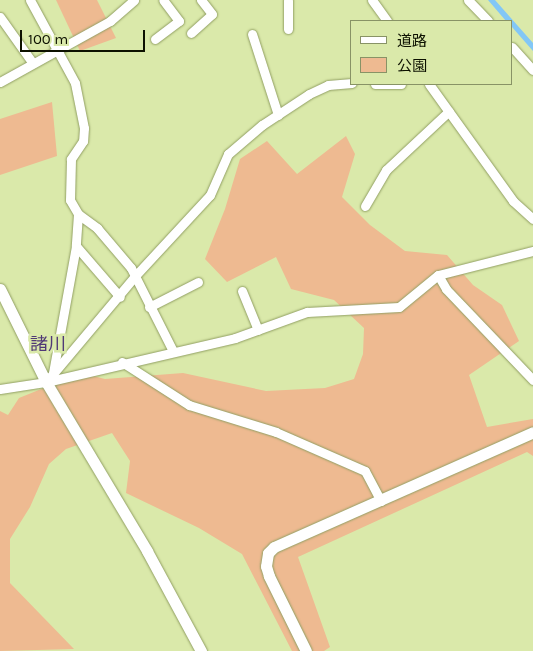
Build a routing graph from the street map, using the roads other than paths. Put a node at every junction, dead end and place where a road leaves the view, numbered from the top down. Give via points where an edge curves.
1 (30, 0) edge
2 (134, 0) edge
3 (162, 0) edge
4 (201, 0) edge
5 (288, 0) edge
6 (372, 0) edge
7 (468, 0) edge
8 (0, 17) edge
9 (386, 20) edge
10 (487, 20) edge
11 (288, 29) dead end
12 (191, 33) dead end
13 (252, 34) dead end
14 (155, 39) dead end
15 (513, 48) edge
16 (57, 50) junction
17 (32, 62) junction
18 (533, 70) edge
19 (0, 82) edge
20 (350, 83) edge
21 (430, 85) edge
22 (449, 111) junction
23 (278, 115) junction
24 (365, 206) dead end
25 (78, 214) junction
26 (533, 219) edge
27 (76, 246) junction
28 (533, 251) edge
29 (438, 275) junction
30 (135, 276) junction
31 (198, 282) dead end
32 (0, 289) edge
33 (242, 291) dead end
34 (120, 297) junction
35 (149, 308) junction
36 (258, 330) junction
37 (173, 351) junction
38 (122, 362) junction
39 (49, 379) junction
40 (533, 380) edge
41 (0, 389) edge
42 (533, 432) edge
43 (381, 501) junction
44 (201, 651) edge
45 (306, 651) edge

1 - 16 street
2 - 16 street via 110,21
3 - 14 street via 180,21
4 - 12 street via 212,14
5 - 11 street
6 - 9 street
7 - 10 street
8 - 17 street
13 - 23 street
15 - 18 street
16 - 17 street
16 - 25 street via 75,84 84,128 83,141 71,159 70,200
17 - 19 street
20 - 23 street via 328,85
21 - 22 street
22 - 24 street via 386,170
22 - 26 street via 513,201
23 - 30 street via 228,154 210,195
25 - 27 street
25 - 30 street via 97,228
27 - 34 street
27 - 39 street
28 - 29 street
29 - 36 street via 399,308 308,312
29 - 40 street via 446,289
30 - 34 street
30 - 35 street
31 - 35 street
32 - 39 street
33 - 36 street
34 - 39 street
35 - 37 street
36 - 37 street
37 - 38 street
38 - 39 street
38 - 43 street via 189,405 276,432 365,471
39 - 41 street
39 - 44 street
42 - 43 street
43 - 45 street via 274,547 268,553 268,576

